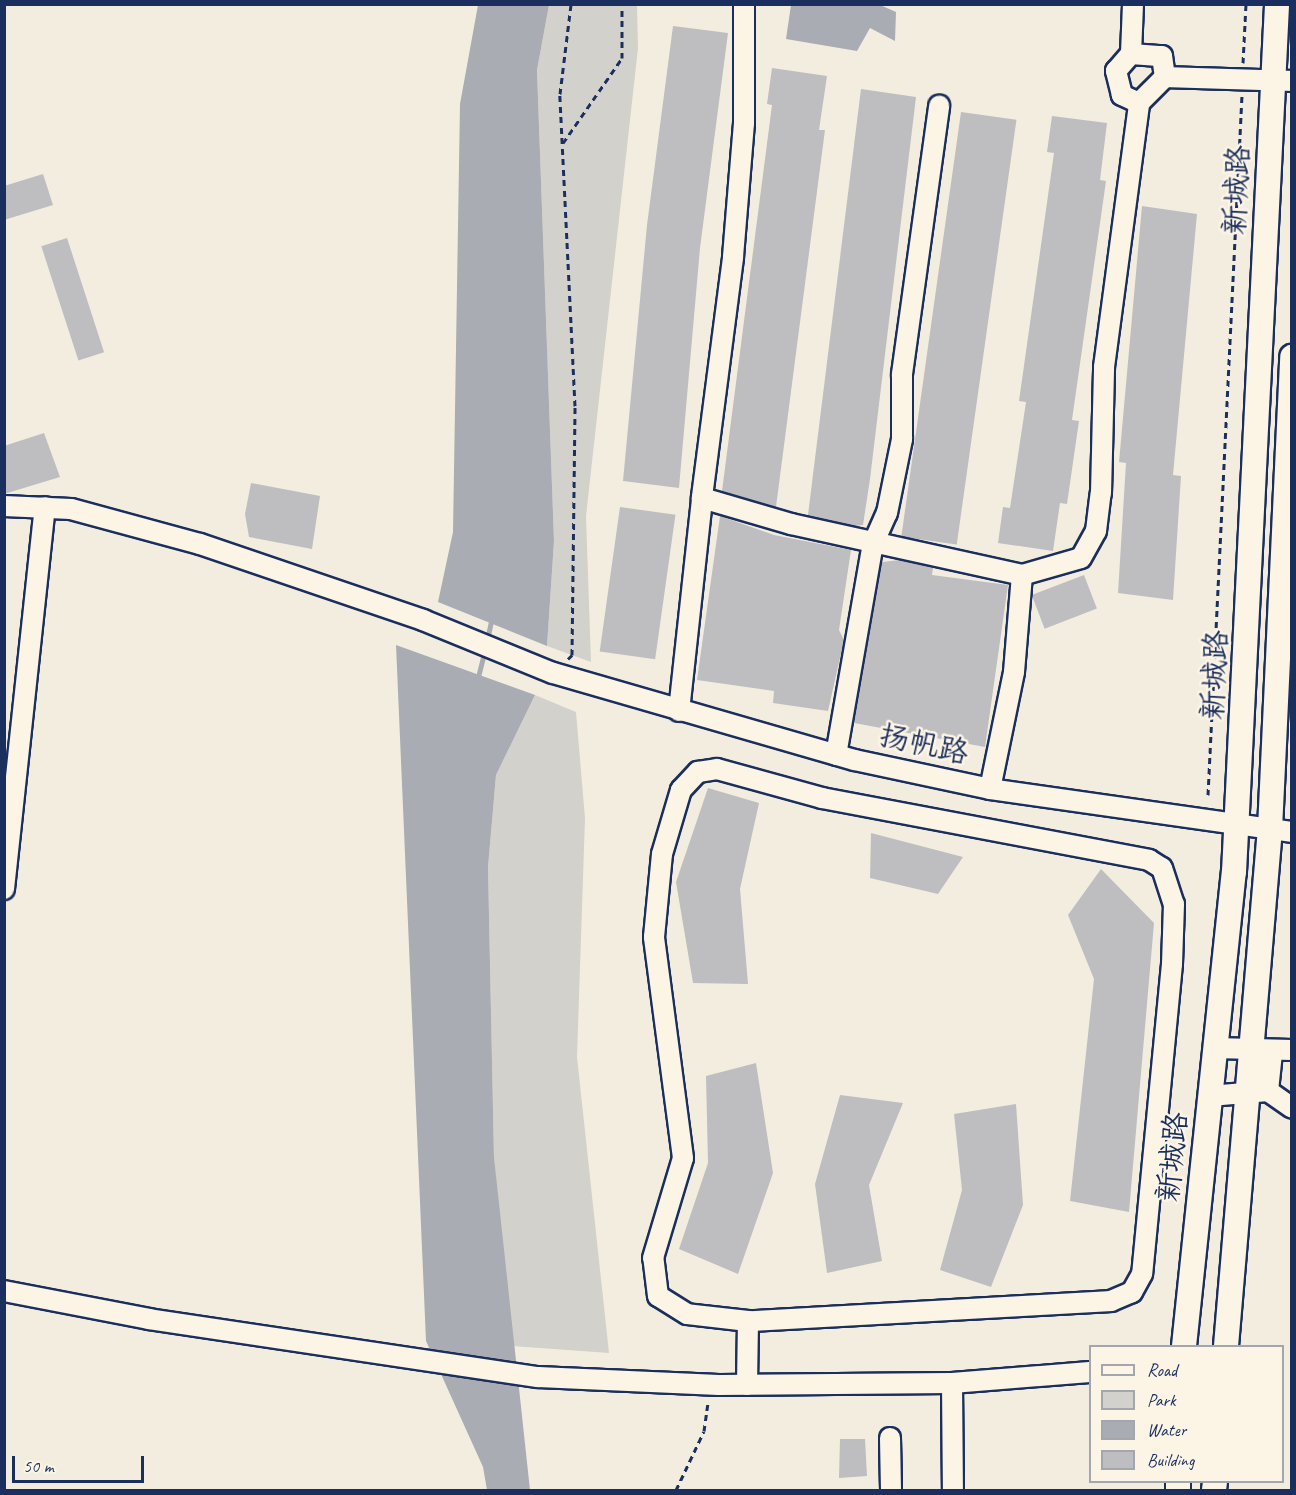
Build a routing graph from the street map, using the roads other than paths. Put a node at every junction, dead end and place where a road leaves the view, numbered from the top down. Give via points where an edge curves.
1 (744, 4) edge
2 (1132, 4) edge
3 (1276, 4) edge
4 (1131, 54) junction
5 (1165, 77) junction
6 (1282, 81) edge
7 (1139, 103) junction
8 (939, 106) dead end
9 (1292, 357) edge
10 (702, 498) junction
11 (4, 506) edge
12 (45, 507) junction
13 (873, 544) junction
14 (1022, 575) junction
15 (679, 711) junction
16 (836, 755) junction
17 (990, 789) junction
18 (1236, 825) junction
19 (1281, 830) edge
20 (4, 889) edge
21 (1215, 1048) junction
22 (1292, 1050) edge
23 (1261, 1053) junction
24 (1258, 1093) junction
25 (1210, 1096) junction
26 (1292, 1108) edge
27 (4, 1291) edge
28 (748, 1321) junction
29 (1184, 1345) edge
30 (1226, 1345) edge
31 (1089, 1372) edge
32 (952, 1383) junction
33 (747, 1385) junction
34 (890, 1438) dead end
35 (891, 1491) edge
36 (953, 1491) edge

1 - 10 street via 744,123 734,247
2 - 4 street
3 - 6 main road, 新城路
4 - 5 street via 1162,56
4 - 7 street via 1116,71 1122,95
5 - 6 street
5 - 7 street
6 - 18 main road, 新城路
7 - 14 street via 1106,345 1096,531 1081,558
8 - 13 street via 902,374 902,438 887,513
9 - 19 main road, 新城路
10 - 13 street
10 - 15 street
11 - 12 street, 扬帆路
12 - 15 street, 扬帆路 via 71,509 200,544 423,620 553,673
12 - 20 street
13 - 14 street
13 - 16 street
14 - 17 street via 1014,672
15 - 16 street, 扬帆路
16 - 17 street, 扬帆路
17 - 18 street, 扬帆路
18 - 19 street, 扬帆路
18 - 21 main road, 新城路
19 - 23 main road, 新城路
21 - 23 street
21 - 25 main road, 新城路
22 - 23 street
23 - 24 main road, 新城路
24 - 25 street
24 - 26 street
24 - 30 main road, 新城路
25 - 29 main road, 新城路
27 - 33 street via 418,1363 538,1377
28 - 28 street via 687,1314 658,1296 653,1258 683,1158 654,937 662,854 681,790 698,772 717,769 822,798 1149,860 1162,868 1174,904 1172,963 1142,1274 1132,1292 1111,1301
28 - 33 street
31 - 32 street
32 - 33 street
32 - 36 street
34 - 35 street

